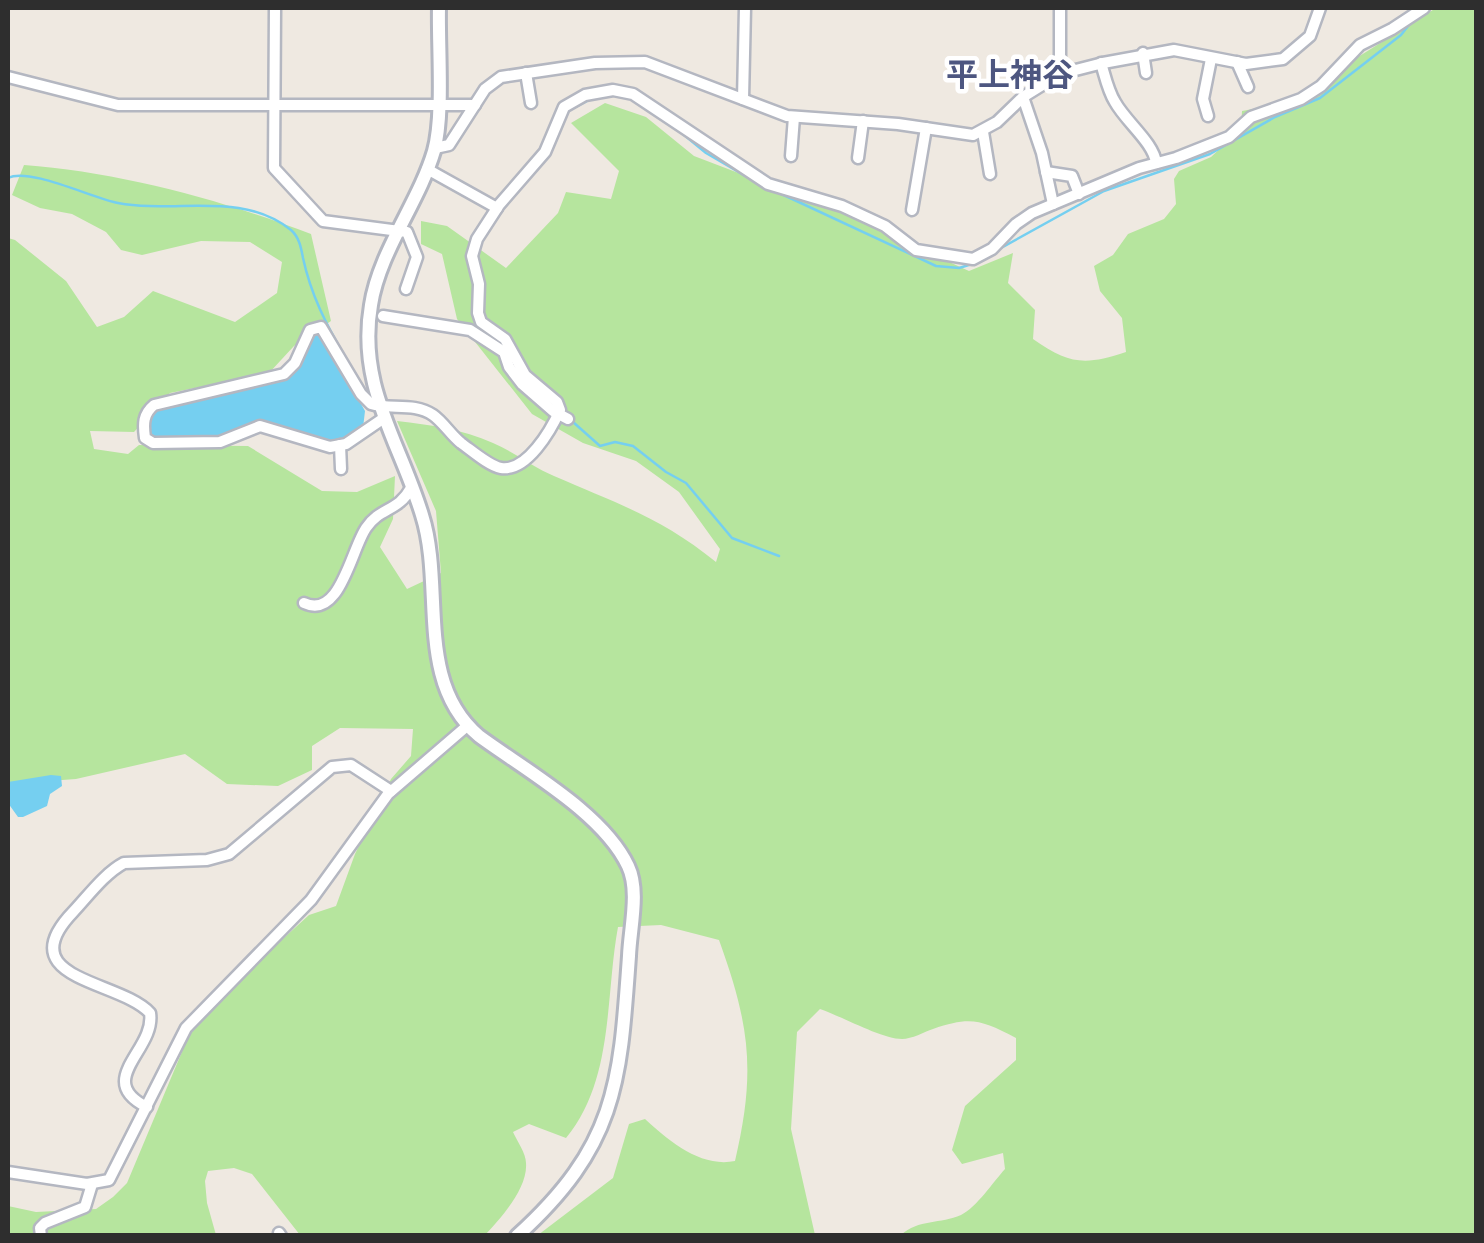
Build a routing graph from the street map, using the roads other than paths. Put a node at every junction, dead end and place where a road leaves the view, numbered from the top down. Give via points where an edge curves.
1 (275, 8) edge
2 (439, 8) edge
3 (745, 8) edge
4 (1060, 8) edge
5 (1320, 8) edge
6 (1424, 8) edge
7 (1144, 53) junction
8 (1211, 59) junction
9 (1237, 62) junction
10 (1102, 63) junction
11 (526, 73) junction
12 (1146, 73) dead end
13 (1060, 74) junction
14 (8, 77) edge
15 (1248, 87) dead end
16 (1023, 97) junction
17 (743, 99) junction
18 (531, 102) dead end
19 (274, 104) junction
20 (438, 104) junction
21 (475, 104) junction
22 (1208, 116) dead end
23 (794, 117) junction
24 (863, 121) junction
25 (926, 128) junction
26 (982, 132) junction
27 (435, 148) junction
28 (791, 156) dead end
29 (858, 158) dead end
30 (1156, 163) junction
31 (427, 169) junction
32 (1046, 172) junction
33 (990, 174) dead end
34 (1079, 194) junction
35 (1053, 204) junction
36 (497, 208) junction
37 (912, 210) dead end
38 (399, 229) junction
39 (406, 289) dead end
40 (382, 316) dead end
41 (381, 412) junction
42 (564, 416) junction
43 (340, 445) junction
44 (341, 469) dead end
45 (411, 488) junction
46 (304, 602) dead end
47 (468, 726) junction
48 (391, 792) junction
49 (147, 1107) junction
50 (8, 1172) edge
51 (92, 1184) junction
52 (41, 1236) edge
53 (516, 1236) edge

1 - 19 street
2 - 20 street
3 - 17 street
4 - 13 street
5 - 9 street via 1310,36 1294,54
6 - 30 street via 1360,45 1308,95 1251,117 1228,137
7 - 8 street via 1174,50
7 - 10 street
7 - 12 street
8 - 9 street
8 - 22 street via 1203,99
9 - 15 street
10 - 13 street
10 - 30 street via 1113,99
11 - 17 street via 645,62
11 - 18 street
11 - 21 street via 492,82
13 - 16 street
14 - 19 street via 118,105
16 - 26 street
16 - 32 street
17 - 23 street
19 - 20 street
19 - 38 street via 274,168 318,217
20 - 21 street
20 - 27 street
21 - 27 street via 449,145
23 - 24 street
23 - 28 street
24 - 25 street
24 - 29 street
25 - 26 street
25 - 37 street
26 - 33 street
27 - 31 street
30 - 34 street
31 - 36 street
31 - 38 street
32 - 34 street via 1072,176
32 - 35 street
34 - 35 street
35 - 36 street via 1024,218 981,257 916,250 842,206 768,184 643,99 613,90 573,98 564,107 545,152
36 - 42 street via 472,256 478,313
38 - 39 street via 407,232 417,257
38 - 41 street via 371,302 367,355
40 - 42 street via 470,330 504,352 522,384
41 - 42 street via 391,404 432,414 463,444 506,468 520,465
41 - 43 street
41 - 43 street via 361,394 326,332 315,327 284,374 154,405 144,418 145,438 154,443 220,442 260,426 320,446
41 - 45 street
43 - 44 street
45 - 46 street via 400,505 366,526 331,600 318,606
45 - 47 street via 428,541 439,666
47 - 48 street
47 - 53 street via 584,814 622,856 634,884 617,1084 581,1164
48 - 49 street via 311,900 186,1028
48 - 49 street via 352,765 332,767 228,854 124,863 62,924 54,955 64,969 150,1013 150,1028 124,1084
49 - 51 street via 112,1176
50 - 51 street
51 - 52 street via 85,1206 45,1224

